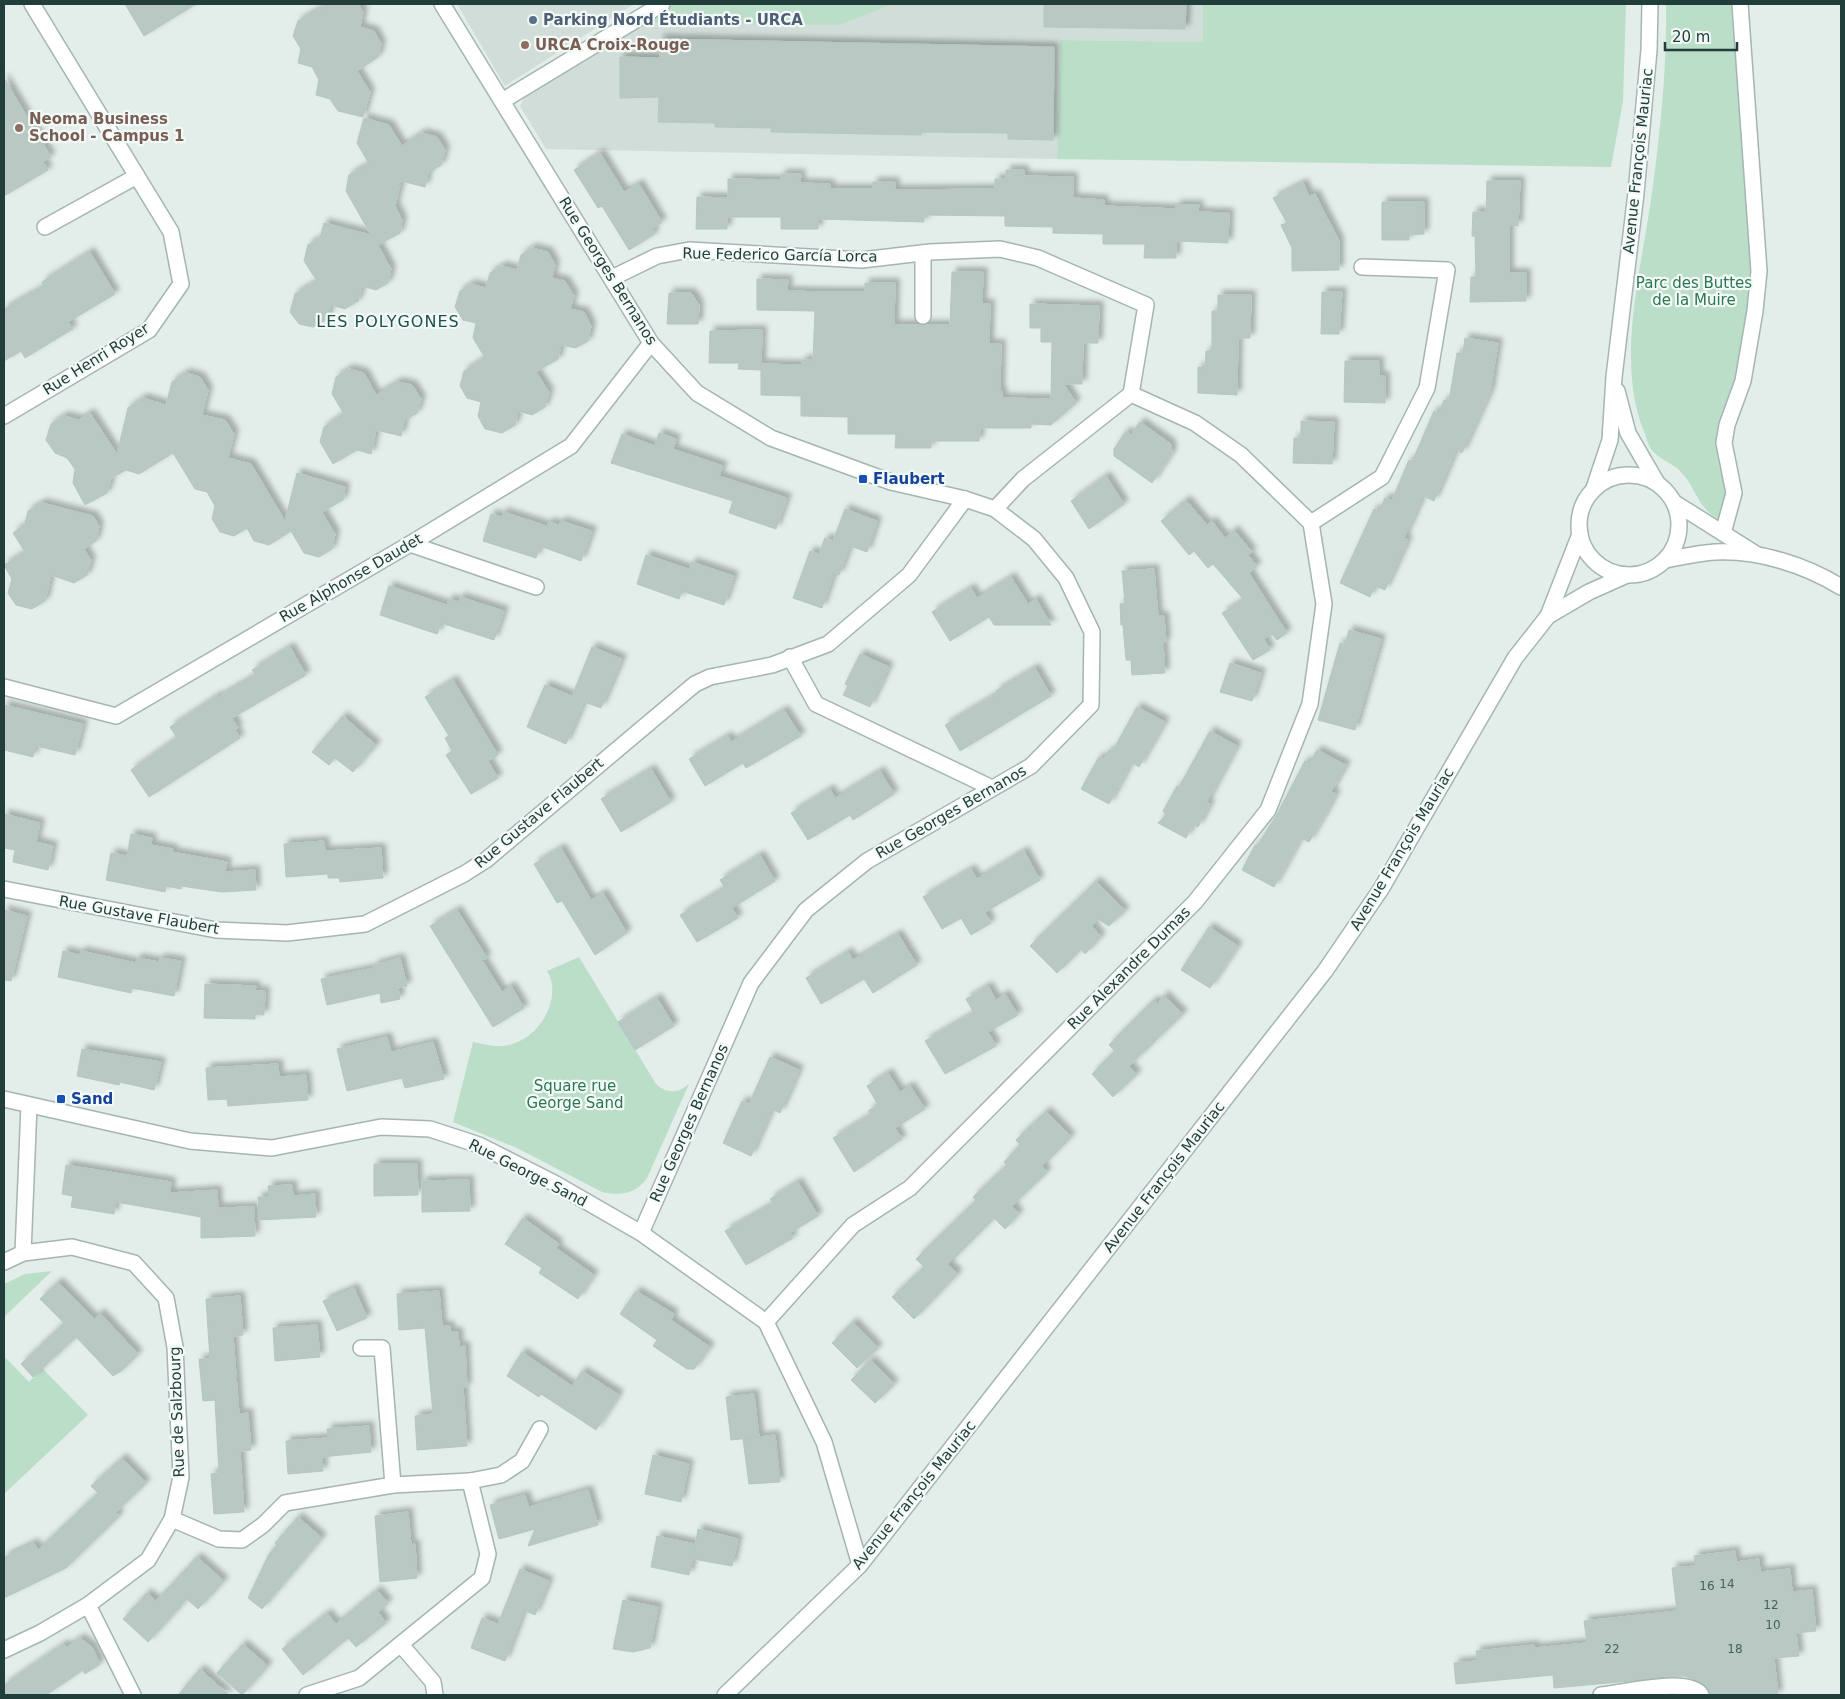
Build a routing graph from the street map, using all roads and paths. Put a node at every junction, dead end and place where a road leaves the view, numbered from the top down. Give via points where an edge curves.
1 (32, 4) edge
2 (442, 4) edge
3 (662, 4) edge
4 (1650, 4) edge
5 (1740, 4) edge
6 (502, 101) junction
7 (137, 176) junction
8 (45, 227) dead end
9 (923, 253) junction
10 (1362, 267) dead end
11 (612, 278) junction
12 (923, 316) dead end
13 (651, 343) junction
14 (1614, 377) junction
15 (1131, 394) junction
16 (4, 416) edge
17 (1657, 483) junction
18 (1594, 488) junction
19 (965, 499) junction
20 (1675, 503) junction
21 (995, 509) junction
22 (1311, 523) junction
23 (1723, 533) junction
24 (1580, 534) junction
25 (410, 544) junction
26 (1757, 555) junction
27 (1665, 560) junction
28 (1627, 575) junction
29 (536, 587) dead end
30 (1841, 587) edge
31 (1548, 616) junction
32 (790, 657) junction
33 (4, 687) edge
34 (992, 788) junction
35 (4, 889) edge
36 (4, 1099) edge
37 (29, 1105) junction
38 (641, 1233) junction
39 (23, 1253) junction
40 (4, 1262) edge
41 (766, 1322) junction
42 (361, 1348) dead end
43 (540, 1429) dead end
44 (470, 1481) junction
45 (393, 1485) junction
46 (172, 1518) junction
47 (860, 1565) junction
48 (88, 1605) junction
49 (402, 1646) junction
50 (4, 1650) edge
51 (133, 1695) edge
52 (307, 1695) edge
53 (436, 1695) edge
54 (725, 1695) edge
55 (1601, 1695) edge
56 (1701, 1695) edge

1 - 7 street
2 - 6 street, Rue Georges Bernanos
3 - 6 street
4 - 14 street, Avenue François Mauriac via 1650,50
5 - 23 street via 1759,271 1743,382 1724,443 1734,493
6 - 11 street, Rue Georges Bernanos
7 - 8 street
7 - 16 street, Rue Henri Royer via 171,232 181,284 148,330
9 - 11 street, Rue Federico García Lorca via 862,260 689,250 656,256
9 - 12 street
9 - 15 street, Rue Federico García Lorca via 1000,249 1038,258 1146,305
10 - 22 street via 1447,270 1428,388 1382,477
11 - 13 street, Rue Georges Bernanos
13 - 19 street, Rue Georges Bernanos via 697,393 771,438 891,482
13 - 25 street, Rue Alphonse Daudet via 571,446
14 - 17 street, Avenue François Mauriac via 1628,433
14 - 18 street, Avenue François Mauriac via 1610,440
15 - 21 street via 1023,479
15 - 22 street via 1196,423 1241,455
17 - 18 street, Avenue François Mauriac via 1642,476 1625,474
17 - 20 street, Avenue François Mauriac
18 - 24 street, Avenue François Mauriac via 1584,501
19 - 21 street, Rue Georges Bernanos
19 - 32 street, Rue Gustave Flaubert via 909,575 828,644
20 - 23 street
20 - 27 street, Avenue François Mauriac via 1680,518 1679,533
21 - 34 street, Rue Georges Bernanos via 1034,539 1066,578 1092,632 1091,705 1032,766
22 - 41 street, Rue Alexandre Dumas via 1324,604 1310,704 1268,810 1195,902 910,1188 853,1225
23 - 26 street
24 - 28 street, Avenue François Mauriac via 1589,555 1599,565
24 - 31 street, Avenue François Mauriac
25 - 29 street
25 - 33 street, Rue Alphonse Daudet via 116,716
26 - 27 street via 1716,552
26 - 30 street via 1816,572
27 - 28 street, Avenue François Mauriac via 1654,569
28 - 31 street, Avenue François Mauriac
31 - 47 street, Avenue François Mauriac via 1515,658 1381,889 1325,971
32 - 34 street via 816,704
32 - 35 street, Rue Gustave Flaubert via 772,665 710,677 694,684 486,860 365,924 288,933 216,930
34 - 38 street, Rue Georges Bernanos via 867,861 806,910 751,983
36 - 37 street, Rue George Sand
37 - 38 street, Rue George Sand via 190,1141 272,1148 381,1127 430,1129 479,1145
37 - 39 street
38 - 41 street, Rue George Sand
39 - 40 street, Rue de Salzbourg
39 - 46 street, Rue de Salzbourg via 72,1247 134,1264 166,1298 175,1347 182,1477
41 - 47 street, Rue George Sand via 824,1442
42 - 45 street via 382,1348
43 - 44 street via 522,1461 501,1475
44 - 45 street
44 - 49 street via 488,1554 482,1578
45 - 46 street via 285,1503 242,1540 219,1539
46 - 48 street, Rue de Salzbourg via 148,1560
47 - 54 street, Avenue François Mauriac
48 - 50 street, Rue de Salzbourg
48 - 51 street
49 - 52 street via 359,1678
49 - 53 street via 432,1682
55 - 56 street via 1675,1685 1690,1687

